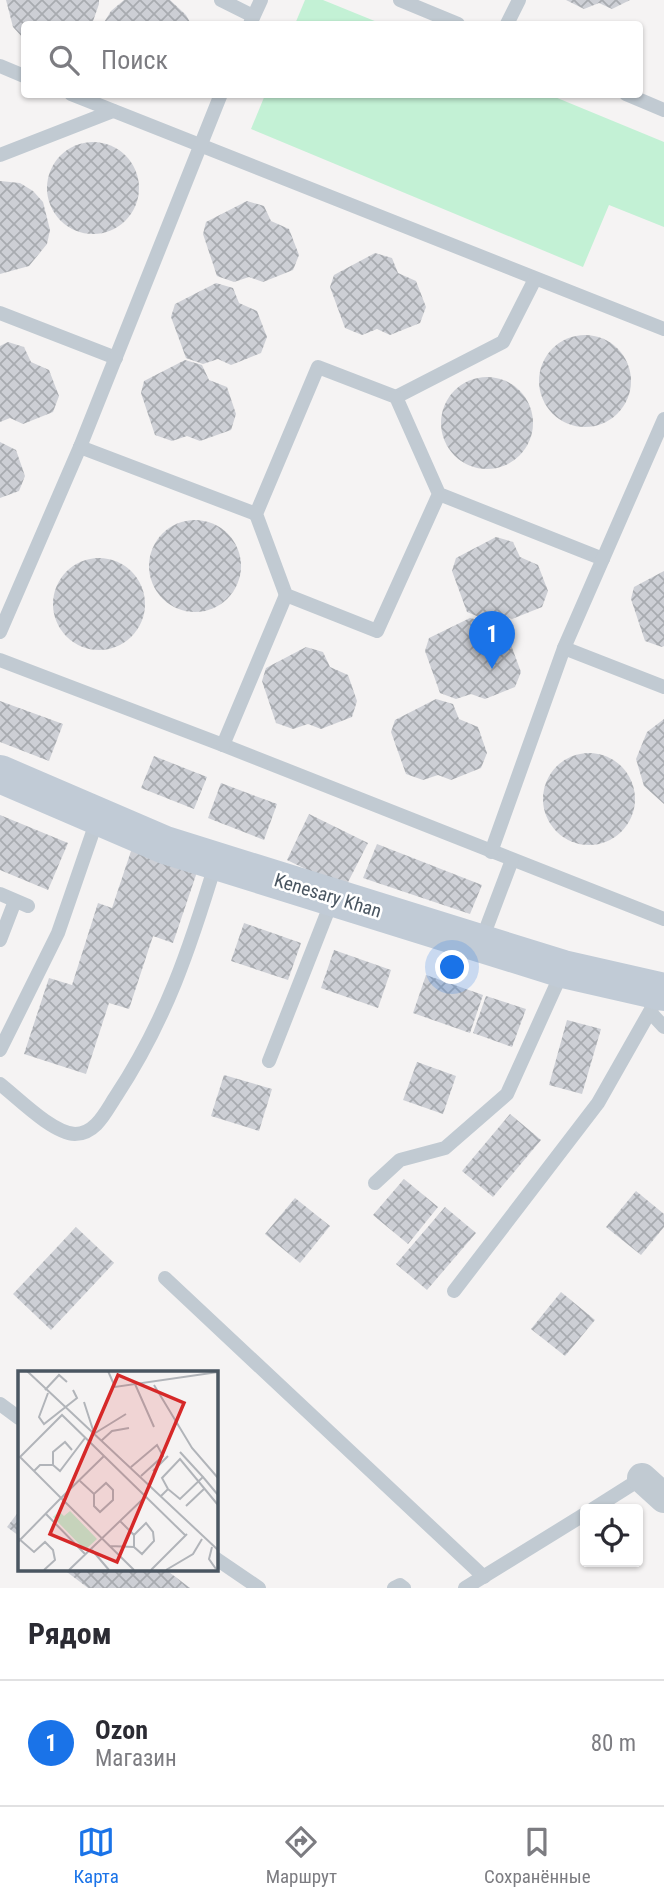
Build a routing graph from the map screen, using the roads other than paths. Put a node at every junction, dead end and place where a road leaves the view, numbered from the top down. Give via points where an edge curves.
1 (221, 0) edge
2 (261, 0) edge
3 (400, 0) edge
4 (519, 0) edge
5 (251, 20) edge
6 (451, 21) edge
7 (508, 21) edge
8 (0, 66) edge
9 (21, 75) edge
10 (81, 98) edge
11 (219, 98) edge
12 (636, 98) edge
13 (664, 110) edge
14 (113, 111) junction
15 (200, 146) junction
16 (0, 155) edge
17 (535, 279) junction
18 (0, 313) edge
19 (664, 329) edge
20 (116, 358) junction
21 (396, 397) junction
22 (664, 419) edge
23 (80, 447) junction
24 (439, 494) junction
25 (256, 514) junction
26 (603, 559) junction
27 (286, 595) junction
28 (0, 632) edge
29 (564, 648) junction
30 (0, 660) edge
31 (664, 687) edge
32 (223, 745) junction
33 (0, 774) edge
34 (98, 816) junction
35 (491, 852) junction
36 (216, 860) junction
37 (512, 860) junction
38 (0, 894) edge
39 (334, 897) junction
40 (664, 919) edge
41 (0, 940) edge
42 (481, 943) junction
43 (563, 969) junction
44 (660, 1006) edge
45 (0, 1050) edge
46 (269, 1061) dead end
47 (0, 1084) edge
48 (375, 1183) dead end
49 (165, 1278) dead end
50 (454, 1291) dead end
51 (0, 1404) edge
52 (18, 1417) edge
53 (642, 1478) joint
54 (664, 1498) edge
55 (601, 1504) edge
56 (580, 1517) edge
57 (217, 1559) edge
58 (484, 1577) junction
59 (259, 1588) edge
60 (394, 1588) edge
61 (404, 1588) edge
62 (465, 1588) edge

1 - 5 lane
2 - 5 lane
3 - 6 lane
4 - 7 lane
8 - 9 lane
10 - 14 lane
11 - 15 lane
12 - 13 lane
14 - 15 lane
14 - 16 lane
15 - 17 lane
15 - 20 lane
17 - 19 lane
17 - 21 lane via 503,342
18 - 20 lane
20 - 23 lane
21 - 24 lane
21 - 25 lane via 318,367
22 - 26 lane
23 - 25 lane
23 - 28 lane
24 - 26 lane
24 - 27 lane via 377,631
25 - 27 lane
26 - 29 lane
27 - 32 lane
29 - 31 lane
29 - 35 lane
30 - 32 lane
32 - 35 lane
33 - 34 street, Kenesary Khan
34 - 36 street, Kenesary Khan
34 - 45 lane via 58,933
35 - 37 lane
36 - 39 street, Kenesary Khan
36 - 47 lane via 191,944 146,1052 98,1124 73,1134 42,1118
37 - 40 lane
37 - 42 lane
38 - 41 lane via 22,903
39 - 42 street, Kenesary Khan
39 - 46 lane
42 - 43 street, Kenesary Khan
43 - 44 street, Kenesary Khan
43 - 48 lane via 507,1094 445,1148 400,1160
44 - 50 lane via 598,1104
49 - 58 lane
51 - 52 lane
53 - 54 street
53 - 55 lane
56 - 58 lane
57 - 59 lane
58 - 62 lane
60 - 61 lane

